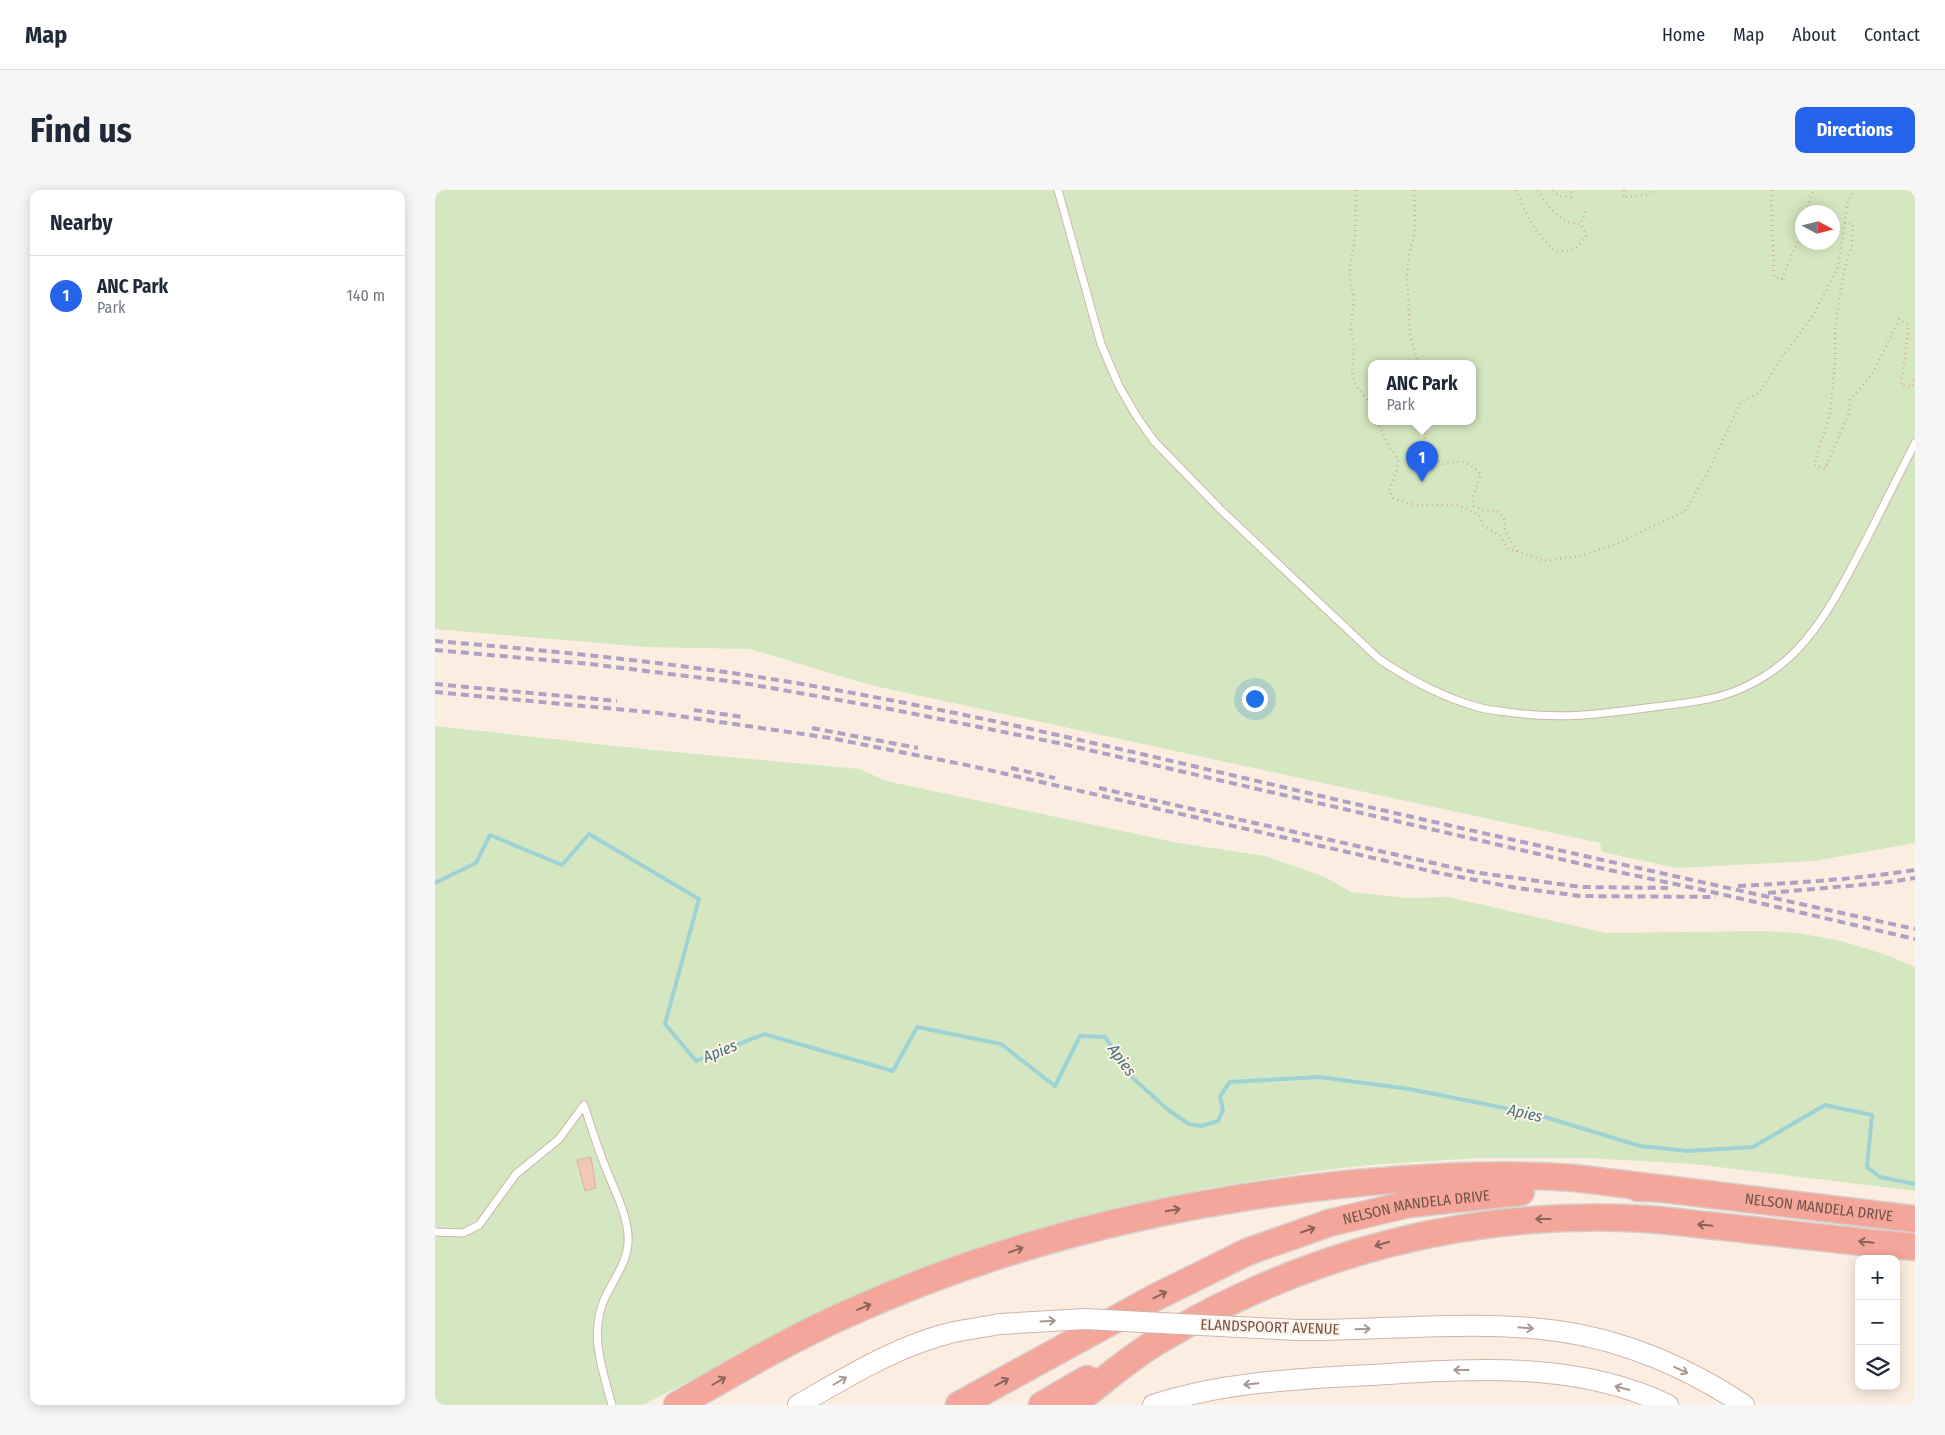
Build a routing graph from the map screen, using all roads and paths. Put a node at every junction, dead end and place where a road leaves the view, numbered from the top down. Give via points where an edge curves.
1 (1058, 190) edge
2 (1355, 190) edge
3 (1414, 190) edge
4 (1516, 190) edge
5 (1538, 190) edge
6 (1553, 190) edge
7 (1572, 190) edge
8 (1624, 190) edge
9 (1653, 190) edge
10 (1771, 190) edge
11 (1813, 190) edge
12 (1853, 190) edge
13 (1808, 205) edge
14 (1586, 210) dead end
15 (1845, 223) junction
16 (1581, 224) junction
17 (1795, 247) edge
18 (1417, 360) edge
19 (1915, 376) edge
20 (1368, 400) edge
21 (1379, 425) edge
22 (1426, 425) edge
23 (1915, 443) edge
24 (1517, 551) junction
25 (1656, 1188) junction
26 (1913, 1219) edge
27 (435, 1232) edge
28 (1915, 1246) edge
29 (1156, 1342) junction
30 (612, 1405) edge
31 (677, 1405) edge
32 (798, 1405) edge
33 (959, 1405) edge
34 (1042, 1405) edge
35 (1072, 1405) edge
36 (1153, 1405) edge
37 (1668, 1405) edge
38 (1743, 1405) edge

1 - 23 lane via 1104,352 1119,386 1154,441 1221,510 1379,659 1443,695 1482,708 1537,716 1608,713 1697,702 1725,695 1767,674 1794,653 1818,625 1843,584
2 - 20 path via 1355,236 1350,268 1354,298 1351,329 1353,372 1355,385
3 - 18 path via 1415,231 1407,274 1410,334
4 - 16 path via 1534,228 1555,251 1577,248 1586,236
5 - 16 path via 1556,216
6 - 7 path via 1559,196 1571,196
8 - 9 path via 1623,197 1647,195
10 - 17 path via 1774,277 1781,279
11 - 13 path
12 - 15 path
14 - 16 path
15 - 19 path via 1853,224 1852,245 1844,271 1835,327 1833,395 1814,464 1825,469 1849,412 1850,400 1873,373 1899,319 1909,326 1901,385 1912,387
15 - 24 path via 1838,267 1814,314 1759,393 1741,402 1709,470 1685,511 1616,544 1579,556 1544,562
21 - 24 path via 1387,445 1398,459 1389,490 1393,498 1420,505 1458,504 1479,515 1483,525 1500,536 1509,550
22 - 24 path via 1423,444 1429,456 1443,464 1459,460 1473,466 1481,475 1473,497 1474,506 1497,511 1504,518 1505,531
25 - 26 highway, NELSON MANDELA DRIVE
31 -> 25 highway via 849,1313 945,1274 1040,1241 1157,1213 1273,1192 1395,1180 1479,1176 1574,1178
33 -> 25 highway, NELSON MANDELA DRIVE via 1156,1297 1247,1252 1329,1223 1409,1204 1501,1193
27 - 30 lane via 463,1233 479,1225 516,1174 559,1139 584,1106 629,1237 621,1268 604,1301 598,1334 598,1352
28 -> 29 highway, NELSON MANDELA DRIVE via 1644,1219 1531,1219 1393,1241 1311,1266 1232,1300
29 - 34 highway
29 - 35 highway, NELSON MANDELA DRIVE
32 -> 38 main road, ELANDSPOORT AVENUE, bridge via 897,1352 953,1332 1000,1324 1085,1320 1297,1330 1480,1326 1559,1331 1650,1356 1713,1386
37 -> 36 main road via 1590,1379 1492,1370 1246,1384

